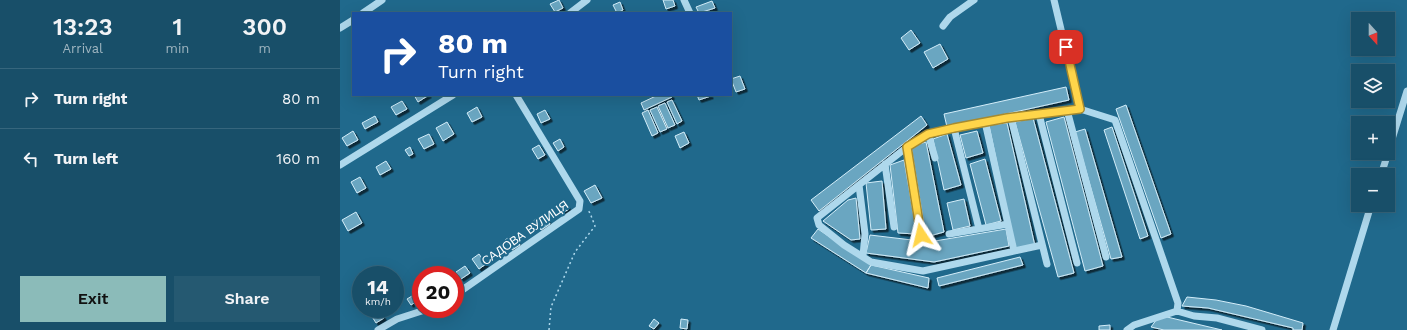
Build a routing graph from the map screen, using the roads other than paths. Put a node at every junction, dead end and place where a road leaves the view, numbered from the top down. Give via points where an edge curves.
1 (382, 0) edge
2 (587, 0) edge
3 (684, 0) edge
4 (974, 0) edge
5 (1054, 0) edge
6 (364, 12) edge
7 (571, 12) edge
8 (690, 12) edge
9 (352, 21) edge
10 (943, 26) dead end
11 (340, 28) edge
12 (1407, 91) edge
13 (451, 96) edge
14 (517, 96) edge
15 (1080, 109) junction
16 (1067, 110) junction
17 (1039, 114) junction
18 (1011, 118) junction
19 (985, 122) junction
20 (954, 128) junction
21 (1395, 130) edge
22 (928, 134) junction
23 (907, 147) junction
24 (935, 158) dead end
25 (885, 164) junction
26 (340, 165) edge
27 (859, 185) junction
28 (1370, 212) edge
29 (1008, 224) junction
30 (894, 227) dead end
31 (979, 229) junction
32 (948, 234) dead end
33 (921, 235) dead end
34 (1042, 245) junction
35 (1014, 251) junction
36 (863, 256) junction
37 (1106, 257) dead end
38 (1078, 263) dead end
39 (1047, 264) dead end
40 (464, 289) edge
41 (1177, 311) junction
42 (412, 315) edge
43 (378, 330) edge
44 (1127, 330) edge
45 (1262, 330) edge
46 (1333, 330) edge

1 - 6 street
2 - 7 street
3 - 8 street
4 - 10 street via 950,17
5 - 15 street
9 - 11 street
12 - 21 street
13 - 26 street
14 - 40 street, САДОВА ВУЛИЦЯ via 580,201 579,209
15 - 16 street
15 - 41 street via 1115,120 1178,303
16 - 17 street
16 - 37 street
17 - 18 street
17 - 38 street
18 - 19 street
18 - 34 street
19 - 20 street
19 - 29 street
20 - 22 street
20 - 31 street
22 - 23 street
22 - 24 street
23 - 25 street
23 - 33 street
25 - 27 street
25 - 30 street
27 - 36 street via 865,234
27 - 36 street via 817,218 819,225
28 - 46 street
29 - 31 street
29 - 35 street
31 - 32 street
34 - 35 street
34 - 39 street
35 - 36 street via 923,271 872,262
41 - 44 street via 1134,325
41 - 45 street
42 - 43 street

